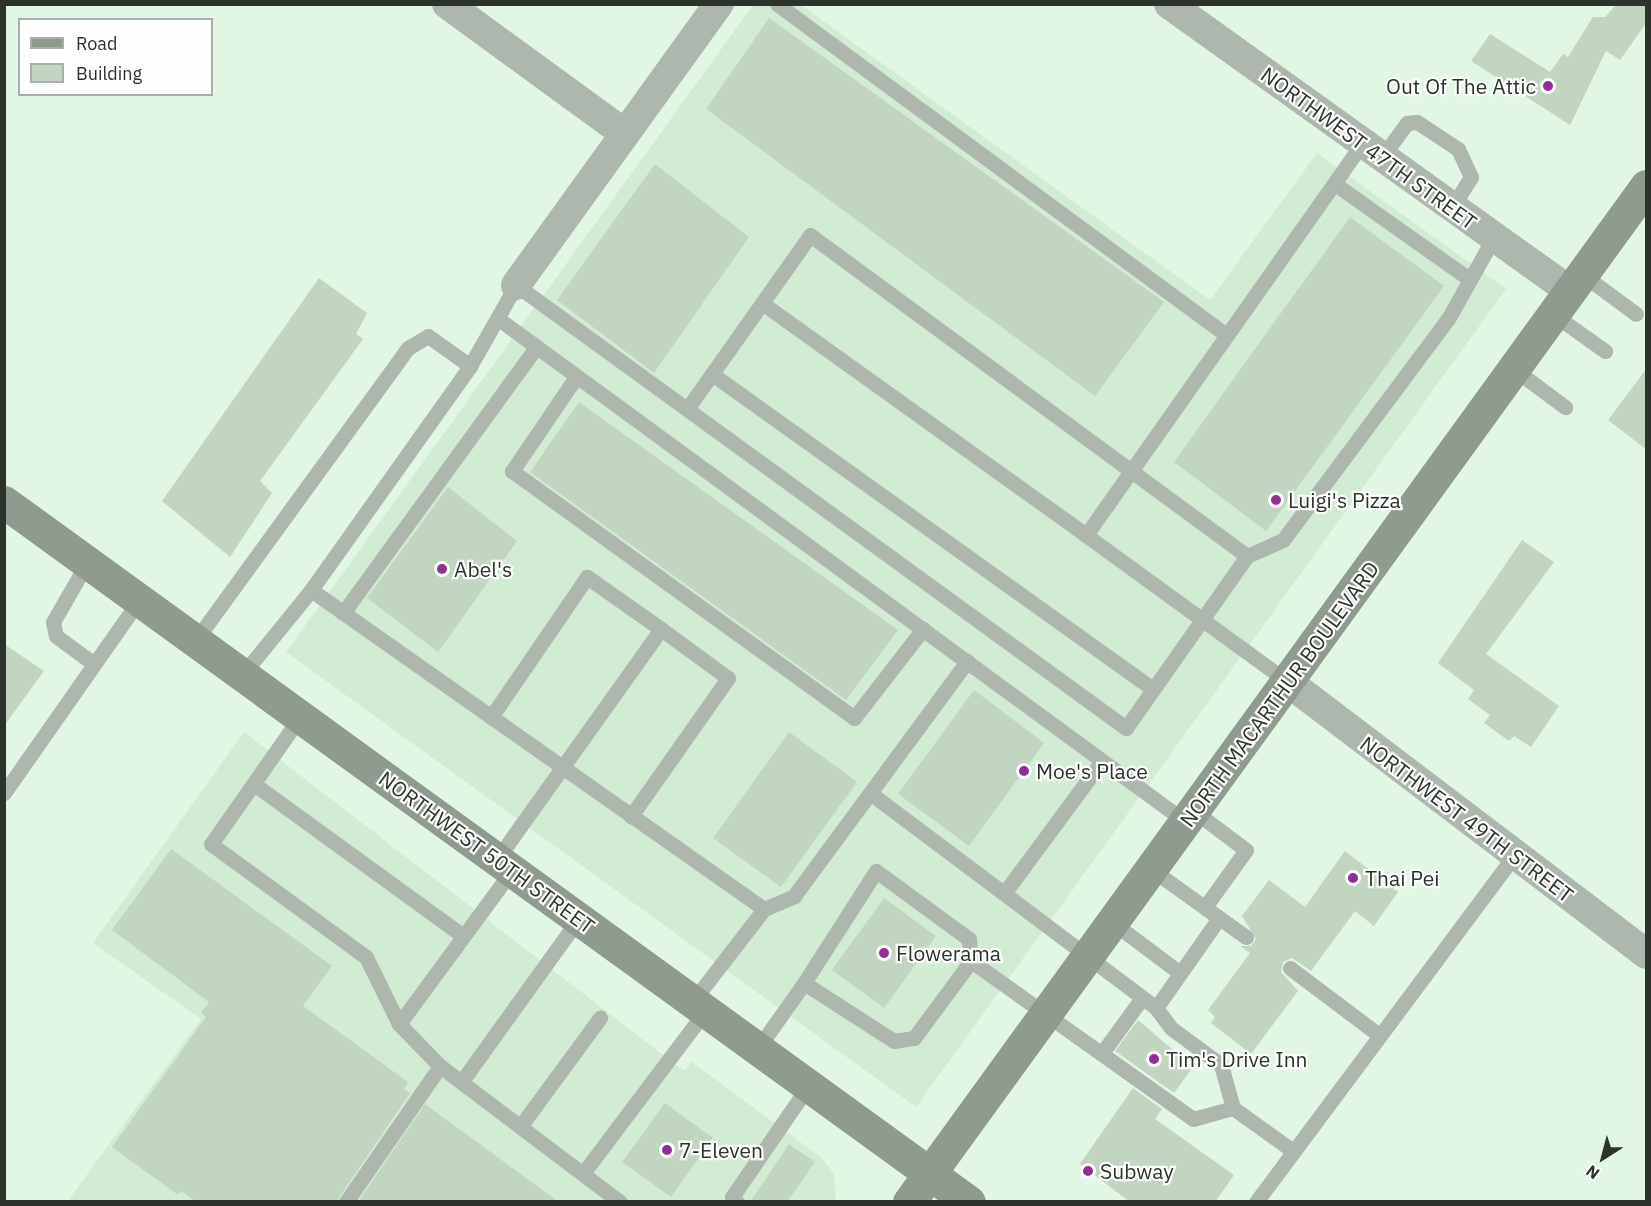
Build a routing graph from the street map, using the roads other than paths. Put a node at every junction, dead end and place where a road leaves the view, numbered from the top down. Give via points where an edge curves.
1 (447, 4) edge
2 (719, 4) edge
3 (777, 4) edge
4 (1169, 4) edge
5 (625, 134) junction
6 (1372, 150) junction
7 (1335, 184) junction
8 (1647, 186) edge
9 (1452, 207) junction
10 (1494, 237) junction
11 (1468, 278) junction
12 (516, 285) junction
13 (1569, 293) junction
14 (762, 303) junction
15 (1636, 314) dead end
16 (500, 320) junction
17 (1225, 334) junction
18 (536, 347) junction
19 (1605, 351) dead end
20 (470, 366) junction
21 (1514, 369) junction
22 (712, 374) junction
23 (576, 377) junction
24 (1565, 407) dead end
25 (687, 410) junction
26 (1130, 471) junction
27 (6, 507) edge
28 (1086, 536) junction
29 (1247, 556) junction
30 (87, 562) junction
31 (311, 590) junction
32 (139, 600) junction
33 (343, 613) junction
34 (1203, 618) junction
35 (661, 629) junction
36 (923, 629) junction
37 (195, 640) junction
38 (967, 661) junction
39 (94, 664) junction
40 (242, 675) junction
41 (1288, 682) junction
42 (1153, 689) junction
43 (300, 717) junction
44 (491, 717) junction
45 (1102, 760) junction
46 (562, 767) junction
47 (254, 784) junction
48 (4, 793) edge
49 (870, 793) junction
50 (632, 816) junction
51 (1190, 817) junction
52 (1515, 855) junction
53 (504, 864) junction
54 (1151, 869) junction
55 (1005, 892) junction
56 (1205, 907) junction
57 (764, 909) junction
58 (579, 918) junction
59 (1219, 918) junction
60 (1112, 922) junction
61 (463, 936) junction
62 (1246, 937) dead end
63 (1089, 954) junction
64 (1647, 954) edge
65 (971, 961) junction
66 (1290, 968) dead end
67 (1180, 973) junction
68 (804, 983) junction
69 (1142, 998) junction
70 (700, 1006) junction
71 (1156, 1008) junction
72 (1046, 1013) junction
73 (600, 1018) dead end
74 (399, 1024) junction
75 (1379, 1035) junction
76 (758, 1048) junction
77 (1102, 1053) junction
78 (440, 1066) junction
79 (462, 1081) junction
80 (808, 1085) junction
81 (1233, 1108) junction
82 (522, 1124) junction
83 (1293, 1151) junction
84 (584, 1172) junction
85 (930, 1173) junction
86 (346, 1202) edge
87 (620, 1202) edge
88 (737, 1202) edge
89 (909, 1202) edge
90 (969, 1202) edge
91 (1256, 1202) edge

1 - 5 street
2 - 5 street
3 - 17 lane
4 - 6 street, NORTHWEST 47TH STREET
5 - 12 street
6 - 7 lane
6 - 9 street, NORTHWEST 47TH STREET
6 - 9 lane via 1407,123 1417,122 1458,149 1471,177
7 - 11 lane
7 - 17 lane
8 - 13 main road, NORTH MACARTHUR BOULEVARD
9 - 10 street, NORTHWEST 47TH STREET
10 - 11 lane
10 - 13 street, NORTHWEST 47TH STREET
11 - 29 lane via 1448,319 1283,540
12 - 16 lane
12 - 25 lane
13 - 15 lane
13 - 19 lane
13 - 21 main road, NORTH MACARTHUR BOULEVARD
14 - 22 lane
14 - 26 lane via 810,236
14 - 28 lane
16 - 18 lane
16 - 20 lane
17 - 26 lane
18 - 23 lane
18 - 33 lane
20 - 31 lane
20 - 37 lane via 428,336 408,348
21 - 24 lane
21 - 41 main road, NORTH MACARTHUR BOULEVARD
22 - 25 lane
22 - 42 lane
23 - 36 lane
23 - 36 lane via 513,471 550,499 854,718
25 - 42 lane via 1126,728
26 - 28 lane
26 - 29 lane
27 - 30 main road, NORTHWEST 50TH STREET
28 - 34 lane
29 - 34 lane
30 - 32 main road, NORTHWEST 50TH STREET
30 - 39 lane via 53,622 56,636
31 - 33 lane
31 - 40 lane
32 - 37 main road, NORTHWEST 50TH STREET
32 - 39 lane
33 - 44 lane
34 - 41 lane
34 - 42 lane
35 - 44 lane via 587,577
35 - 46 lane
35 - 50 lane via 728,678
36 - 38 lane
37 - 40 main road, NORTHWEST 50TH STREET
38 - 45 lane
38 - 49 lane
39 - 48 lane
40 - 43 main road, NORTHWEST 50TH STREET
41 - 51 main road, NORTH MACARTHUR BOULEVARD
41 - 52 street, NORTHWEST 49TH STREET
43 - 47 lane
43 - 53 main road, NORTHWEST 50TH STREET
44 - 46 lane
45 - 51 lane
45 - 55 lane
46 - 50 lane
46 - 53 lane
47 - 61 lane
47 - 74 lane via 211,844 366,957
49 - 55 lane
49 - 57 lane via 794,896
50 - 57 lane
51 - 54 main road, NORTH MACARTHUR BOULEVARD
51 - 56 lane via 1246,850
52 - 64 street, NORTHWEST 49TH STREET
52 - 75 lane
53 - 58 main road, NORTHWEST 50TH STREET
53 - 61 lane
54 - 56 lane
54 - 60 main road, NORTH MACARTHUR BOULEVARD
55 - 63 lane
56 - 59 lane
57 - 70 lane
58 - 70 main road, NORTHWEST 50TH STREET
58 - 79 lane
59 - 62 lane
59 - 67 lane
60 - 63 main road, NORTH MACARTHUR BOULEVARD
60 - 67 lane
61 - 74 lane
63 - 69 lane
63 - 72 main road, NORTH MACARTHUR BOULEVARD
65 - 68 lane via 914,1038 894,1041
65 - 68 lane via 969,939 876,872
65 - 72 lane
66 - 75 lane
67 - 71 lane
68 - 76 lane
69 - 71 lane
69 - 77 lane
70 - 76 main road, NORTHWEST 50TH STREET
70 - 84 lane
71 - 81 lane via 1171,1028 1221,1065
72 - 77 lane
72 - 85 main road, NORTH MACARTHUR BOULEVARD
73 - 82 lane
74 - 78 lane
75 - 83 lane
76 - 80 main road, NORTHWEST 50TH STREET
77 - 81 lane via 1193,1119
78 - 79 lane
78 - 86 lane
79 - 82 lane
80 - 85 main road, NORTHWEST 50TH STREET
80 - 88 lane via 732,1197
81 - 83 lane
82 - 84 lane
83 - 91 lane
84 - 87 lane
85 - 89 main road, NORTH MACARTHUR BOULEVARD
85 - 90 main road, NORTHWEST 50TH STREET

